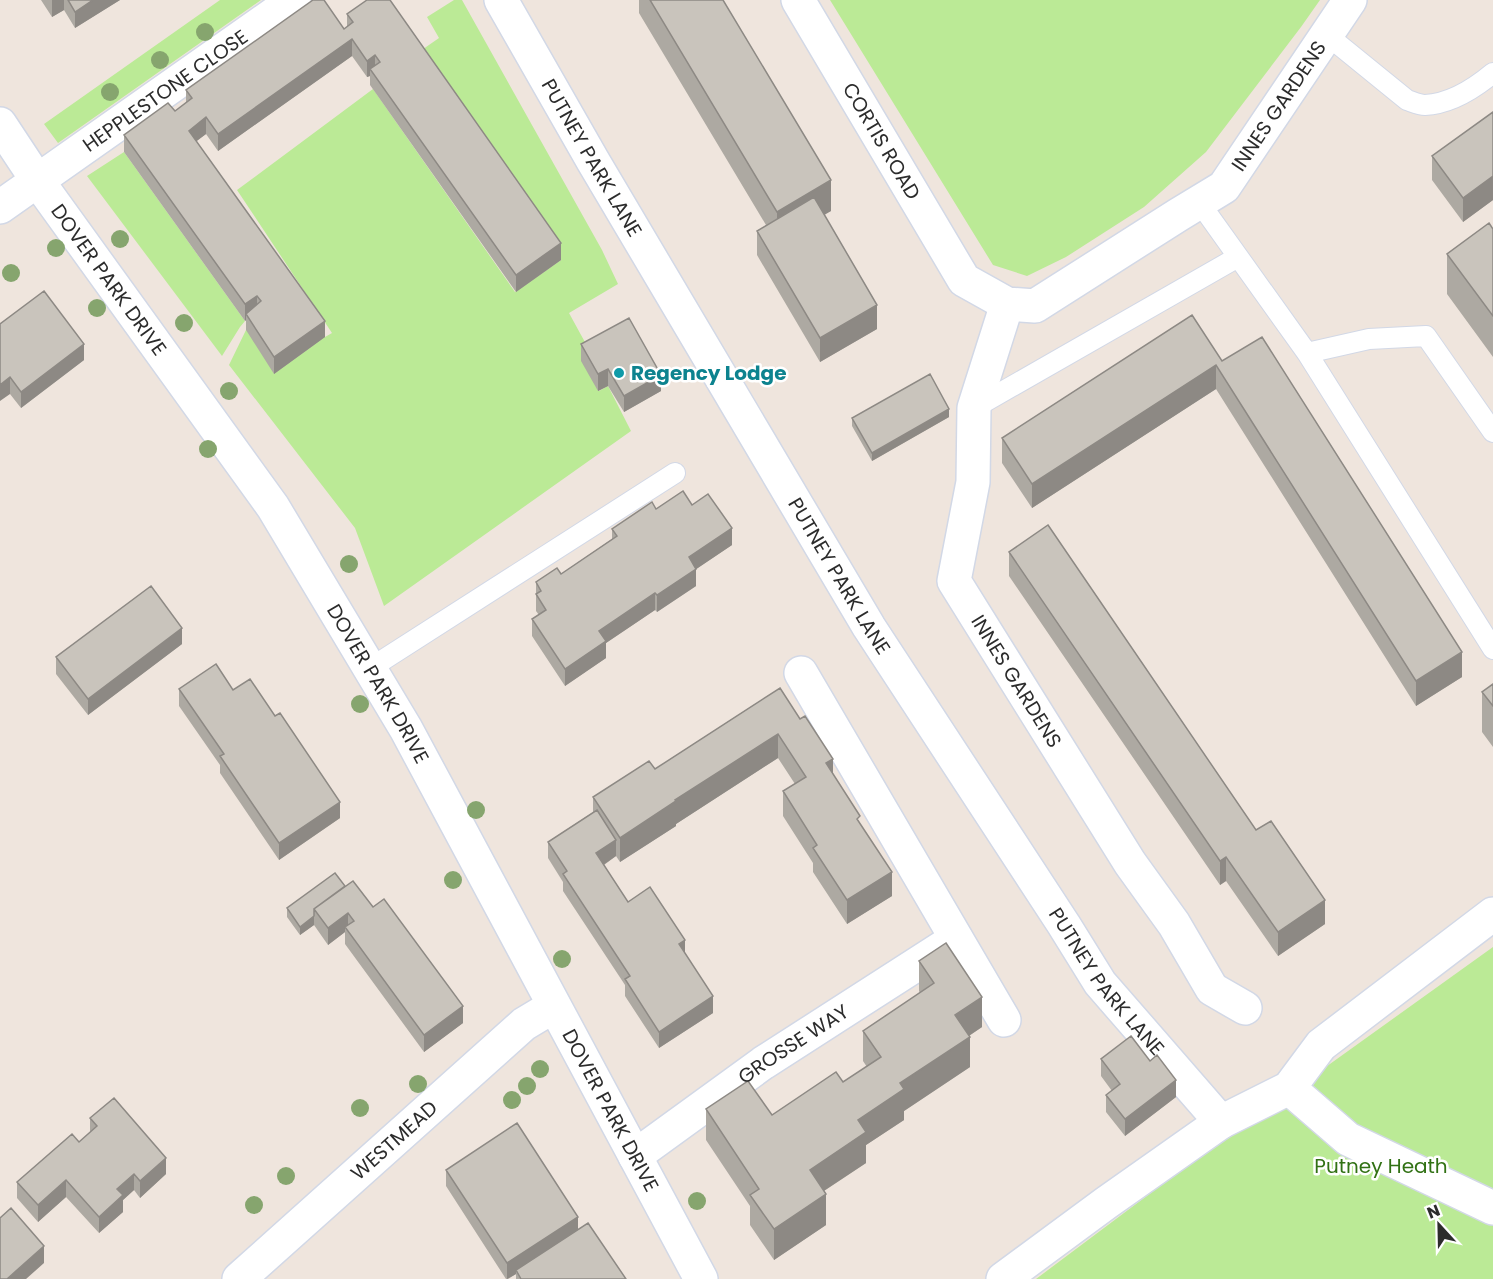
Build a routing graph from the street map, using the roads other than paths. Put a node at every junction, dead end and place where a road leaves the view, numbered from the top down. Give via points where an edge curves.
1 (294, 0) edge
2 (501, 0) edge
3 (798, 0) edge
4 (1350, 0) edge
5 (1327, 35) junction
6 (1493, 73) edge
7 (0, 124) edge
8 (37, 180) junction
9 (1199, 202) junction
10 (0, 207) edge
11 (1238, 257) junction
12 (964, 280) joint
13 (1007, 304) junction
14 (1306, 353) junction
15 (974, 408) junction
16 (1493, 432) edge
17 (675, 473) dead end
18 (1493, 649) edge
19 (369, 669) junction
20 (801, 673) dead end
21 (1493, 914) edge
22 (956, 939) junction
23 (554, 1006) junction
24 (1245, 1008) dead end
25 (1004, 1020) dead end
26 (1289, 1088) junction
27 (1221, 1122) junction
28 (635, 1156) junction
29 (1493, 1208) edge
30 (239, 1279) edge
31 (702, 1279) edge
32 (1002, 1279) edge

1 - 8 street, HEPPLESTONE CLOSE
2 - 27 street, PUTNEY PARK LANE via 869,627 1101,984
3 - 12 street, CORTIS ROAD
4 - 5 street, INNES GARDENS
5 - 6 lane via 1407,100 1423,105 1463,94
5 - 9 street, INNES GARDENS via 1224,187
7 - 8 street, DOVER PARK DRIVE
8 - 10 street, HEPPLESTONE CLOSE
8 - 19 street, DOVER PARK DRIVE via 273,507
9 - 11 lane
9 - 13 street, INNES GARDENS via 1035,306
11 - 14 lane
11 - 15 lane
12 - 13 street, INNES GARDENS
13 - 15 street, INNES GARDENS
14 - 16 lane via 1369,339 1426,336
14 - 18 lane
15 - 24 street, INNES GARDENS via 973,482 954,581 1212,989
17 - 19 lane
19 - 23 street, DOVER PARK DRIVE via 406,729
20 - 22 street
21 - 26 street via 1321,1045
22 - 25 street
22 - 28 street, GROSSE WAY via 763,1063
23 - 28 street, DOVER PARK DRIVE
23 - 30 street, WESTMEAD via 524,1024
26 - 27 street
26 - 29 street via 1348,1139
27 - 32 street
28 - 31 street, DOVER PARK DRIVE

